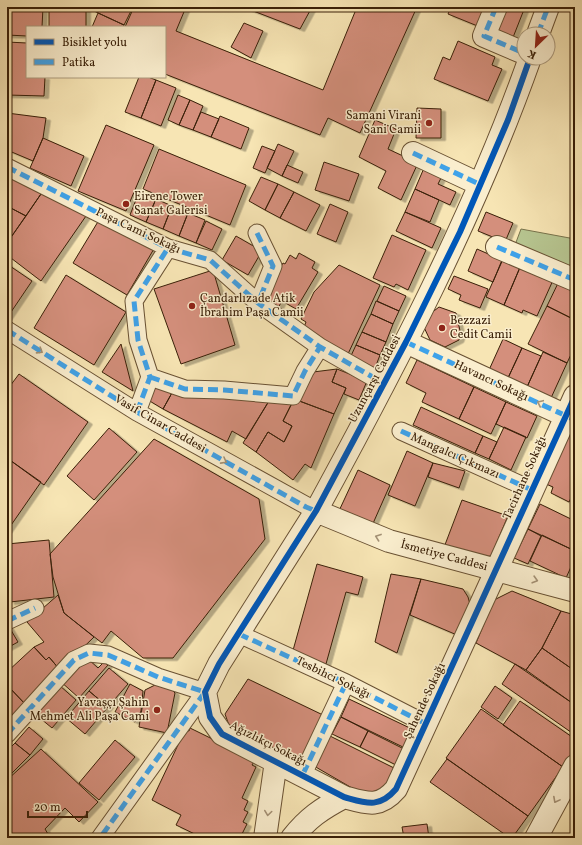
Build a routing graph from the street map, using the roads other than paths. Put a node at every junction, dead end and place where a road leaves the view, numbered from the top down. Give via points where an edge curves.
1 (496, 7) edge
2 (548, 7) edge
3 (541, 26) edge
4 (516, 50) edge
5 (527, 66) edge
6 (413, 153) dead end
7 (7, 167) edge
8 (479, 184) junction
9 (257, 233) dead end
10 (497, 247) dead end
11 (168, 248) junction
12 (575, 280) edge
13 (258, 303) junction
14 (7, 330) edge
15 (406, 342) junction
16 (320, 347) junction
17 (150, 377) junction
18 (385, 384) junction
19 (575, 396) edge
20 (137, 412) junction
21 (570, 417) edge
22 (401, 431) dead end
23 (532, 490) junction
24 (316, 512) junction
25 (497, 569) junction
26 (575, 591) edge
27 (35, 608) dead end
28 (7, 621) edge
29 (239, 634) junction
30 (346, 683) junction
31 (206, 692) junction
32 (426, 724) junction
33 (7, 734) edge
34 (276, 761) junction
35 (575, 766) edge
36 (303, 774) junction
37 (272, 783) junction
38 (344, 797) junction
39 (320, 810) junction
40 (100, 838) edge
41 (265, 838) edge
42 (292, 838) edge
43 (536, 838) edge

1 - 4 street via 484,36
2 - 3 street
5 - 8 street, Uzunçarşı Caddesi via 508,120
6 - 8 street
7 - 11 street, Paşa Cami Sokağı
8 - 15 street, Uzunçarşı Caddesi via 460,232
9 - 13 street via 273,266
10 - 12 street
11 - 13 street, Paşa Cami Sokağı via 210,260
11 - 17 street via 134,301 138,340
13 - 16 street, Paşa Cami Sokağı
14 -> 20 street, Vasif Cinar Caddesi
15 - 18 street, Uzunçarşı Caddesi
21 -> 15 street, Havancı Sokağı
16 - 17 street via 293,396 185,389
16 - 18 street, Paşa Cami Sokağı
17 - 20 street
18 - 24 street, Uzunçarşı Caddesi
19 - 21 street, Tacirhane Sokağı
20 -> 24 street, Vasif Cinar Caddesi
21 - 23 street, Tacirhane Sokağı
22 - 23 street, Mangalcı Çıkmazı
23 - 25 street, Tacirhane Sokağı
25 -> 24 street, İsmetiye Caddesi via 389,541
24 - 29 street, Uzunçarşı Caddesi
25 -> 26 street, İsmetiye Caddesi
25 - 32 street, Şahende Sokağı
27 - 28 street
29 - 30 street, Tesbihci Sokağı
29 - 31 street, Uzunçarşı Caddesi via 219,664
30 - 32 street, Tesbihci Sokağı
30 - 36 street
31 - 33 street via 158,677 108,655 89,653 74,660
31 - 34 street, Ağızlıkçı Sokağı via 210,717 222,734
31 - 40 street
32 - 38 street, Şahende Sokağı via 390,797 380,802 364,803
34 - 36 street, Ağızlıkçı Sokağı
34 - 37 street
35 -> 43 street
36 - 38 street, Ağızlıkçı Sokağı
37 - 39 street via 282,782 299,786 309,792
37 -> 41 street
38 - 39 street
39 - 42 street via 307,820

